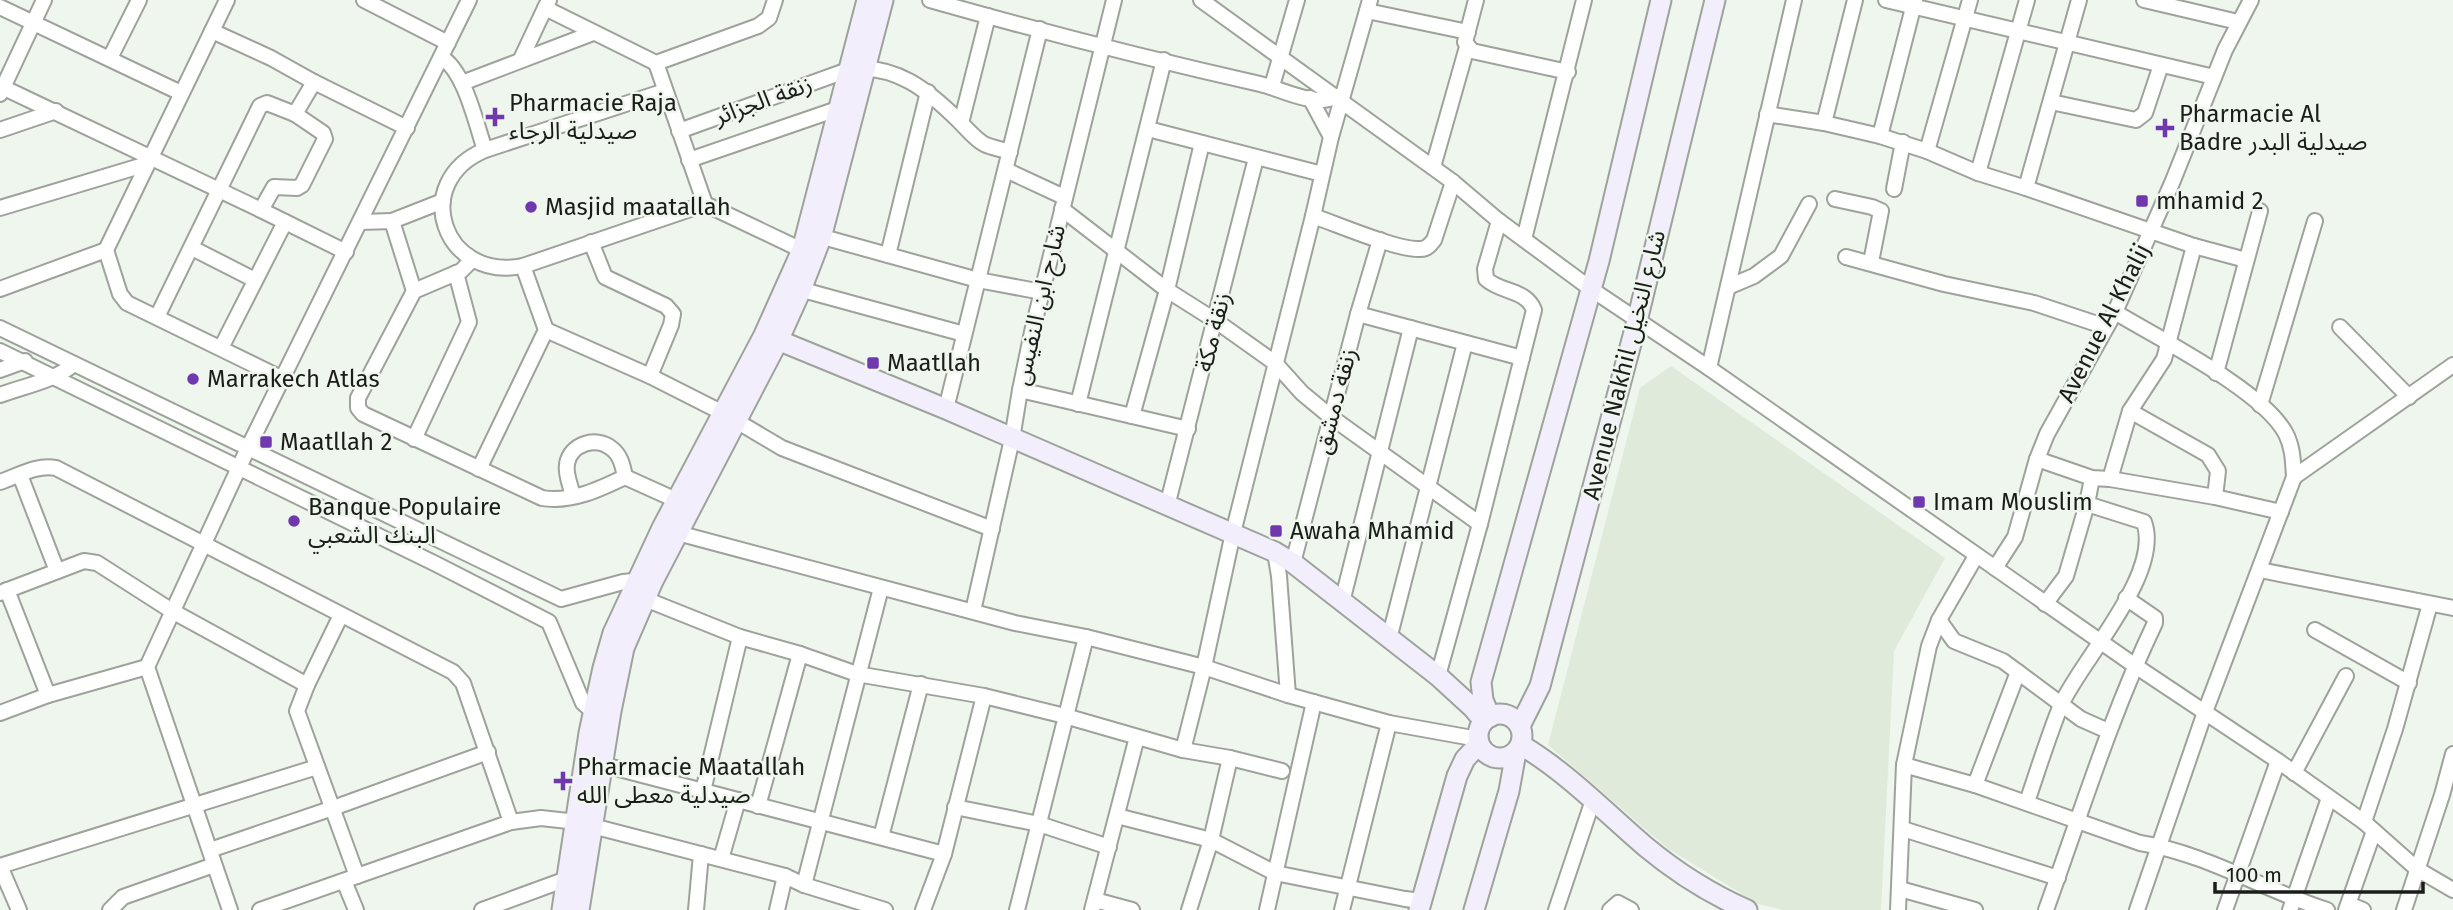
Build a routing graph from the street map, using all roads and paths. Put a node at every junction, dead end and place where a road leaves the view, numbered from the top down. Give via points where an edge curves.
1 (44, 0) edge
2 (139, 0) edge
3 (227, 0) edge
4 (364, 0) edge
5 (469, 0) edge
6 (775, 0) edge
7 (867, 0) edge
8 (883, 0) edge
9 (930, 0) edge
10 (1114, 0) edge
11 (1201, 0) edge
12 (1230, 0) edge
13 (1297, 0) edge
14 (1476, 0) edge
15 (1584, 0) edge
16 (1661, 0) edge
17 (1715, 0) edge
18 (1794, 0) edge
19 (1855, 0) edge
20 (1886, 0) edge
21 (1970, 0) edge
22 (2027, 0) edge
23 (2079, 0) edge
24 (2144, 0) edge
25 (2251, 0) edge
26 (952, 3) edge
27 (1914, 3) edge
28 (547, 4) edge
29 (1368, 6) edge
30 (0, 7) edge
31 (988, 16) junction
32 (1224, 16) junction
33 (1964, 18) junction
34 (2238, 22) junction
35 (33, 23) junction
36 (1040, 29) junction
37 (212, 31) junction
38 (2019, 31) junction
39 (1468, 32) junction
40 (593, 33) junction
41 (2068, 44) junction
42 (1102, 46) junction
43 (1467, 47) junction
44 (444, 50) junction
45 (110, 58) junction
46 (1280, 58) junction
47 (521, 59) junction
48 (1164, 61) junction
49 (656, 63) junction
50 (2161, 65) junction
51 (857, 68) junction
52 (1568, 72) junction
53 (2214, 77) junction
54 (314, 82) junction
55 (462, 83) junction
56 (1272, 86) junction
57 (1, 90) edge
58 (665, 91) junction
59 (928, 92) junction
60 (181, 93) junction
61 (1310, 98) junction
62 (1340, 99) junction
63 (2051, 102) junction
64 (847, 106) junction
65 (56, 111) junction
66 (295, 114) junction
67 (1767, 114) junction
68 (961, 123) junction
69 (1824, 123) junction
70 (407, 128) junction
71 (1148, 129) junction
72 (0, 130) edge
73 (679, 131) junction
74 (1331, 136) junction
75 (1880, 136) junction
76 (1903, 142) junction
77 (1202, 143) junction
78 (485, 150) junction
79 (1927, 151) junction
80 (1010, 152) junction
81 (1256, 158) junction
82 (689, 160) junction
83 (148, 161) junction
84 (1433, 167) junction
85 (1006, 170) junction
86 (1978, 173) junction
87 (1322, 174) junction
88 (1453, 182) junction
89 (2026, 188) junction
90 (1894, 189) dead end
91 (220, 190) junction
92 (1835, 199) dead end
93 (443, 201) junction
94 (1063, 203) junction
95 (705, 204) junction
96 (1809, 204) dead end
97 (0, 208) edge
98 (261, 210) junction
99 (2260, 211) dead end
100 (1313, 216) junction
101 (392, 221) junction
102 (1499, 221) junction
103 (2315, 221) dead end
104 (285, 222) junction
105 (361, 222) junction
106 (2151, 231) junction
107 (1524, 239) junction
108 (1380, 240) junction
109 (591, 242) junction
110 (811, 244) junction
111 (2194, 246) junction
112 (192, 248) junction
113 (106, 250) junction
114 (346, 252) junction
115 (1117, 252) junction
116 (888, 254) junction
117 (1846, 257) dead end
118 (472, 260) junction
119 (2246, 260) junction
120 (1871, 262) junction
121 (523, 266) junction
122 (456, 273) junction
123 (255, 280) junction
124 (978, 280) junction
125 (1728, 287) junction
126 (794, 288) junction
127 (0, 289) edge
128 (1591, 289) junction
129 (1167, 290) junction
130 (414, 291) junction
131 (1042, 292) junction
132 (2115, 312) junction
133 (1358, 314) junction
134 (157, 317) junction
135 (1216, 321) junction
136 (1637, 321) junction
137 (2106, 327) junction
138 (2340, 327) dead end
139 (0, 328) edge
140 (1410, 328) junction
141 (546, 330) junction
142 (964, 334) junction
143 (771, 338) junction
144 (1465, 343) junction
145 (2168, 344) junction
146 (221, 348) junction
147 (44, 349) junction
148 (0, 351) edge
149 (1522, 358) junction
150 (21, 362) junction
151 (1275, 363) junction
152 (74, 364) junction
153 (2453, 365) edge
154 (1709, 368) junction
155 (0, 370) edge
156 (2216, 373) junction
157 (650, 376) junction
158 (52, 377) junction
159 (283, 379) junction
160 (1020, 390) junction
161 (0, 395) edge
162 (2409, 397) junction
163 (1078, 404) junction
164 (2260, 405) junction
165 (946, 409) junction
166 (2130, 411) junction
167 (1132, 416) junction
168 (729, 417) junction
169 (1331, 417) junction
170 (1188, 429) junction
171 (414, 439) junction
172 (1012, 439) junction
173 (248, 448) junction
174 (1379, 453) junction
175 (2036, 459) junction
176 (238, 469) junction
177 (479, 469) junction
178 (20, 475) junction
179 (625, 477) junction
180 (2294, 477) junction
181 (2092, 478) junction
182 (2110, 479) junction
183 (0, 482) edge
184 (1429, 488) junction
185 (573, 496) junction
186 (2215, 497) junction
187 (676, 500) junction
188 (2087, 504) junction
189 (1167, 506) junction
190 (2281, 512) junction
191 (1480, 524) junction
192 (992, 528) junction
193 (669, 531) junction
194 (1233, 533) junction
195 (203, 545) junction
196 (1275, 552) junction
197 (1976, 556) junction
198 (1293, 563) junction
199 (1994, 568) junction
200 (2260, 570) junction
201 (57, 571) junction
202 (644, 587) junction
203 (881, 588) junction
204 (4, 592) edge
205 (2126, 598) junction
206 (561, 599) junction
207 (1342, 602) junction
208 (2045, 604) junction
209 (2430, 604) junction
210 (2453, 608) edge
211 (172, 611) junction
212 (973, 611) junction
213 (341, 615) junction
214 (1939, 620) junction
215 (549, 622) junction
216 (2315, 630) dead end
217 (740, 637) junction
218 (1086, 638) junction
219 (1389, 639) junction
220 (2102, 642) junction
221 (800, 654) junction
222 (2134, 665) junction
223 (147, 667) junction
224 (1204, 667) junction
225 (2018, 671) junction
226 (857, 674) junction
227 (1438, 676) junction
228 (2346, 676) dead end
229 (2409, 683) junction
230 (921, 684) junction
231 (307, 685) junction
232 (48, 695) junction
233 (1288, 695) junction
234 (1473, 695) junction
235 (984, 696) junction
236 (1314, 702) junction
237 (2062, 704) junction
238 (603, 711) junction
239 (2205, 712) junction
240 (0, 713) edge
241 (1065, 716) junction
242 (1389, 723) junction
243 (1483, 730) junction
244 (2108, 731) junction
245 (1137, 737) junction
246 (1519, 741) junction
247 (1183, 750) junction
248 (488, 752) junction
249 (2453, 754) edge
250 (1230, 758) junction
251 (2278, 761) junction
252 (604, 765) junction
253 (1904, 765) junction
254 (317, 767) junction
255 (1282, 771) dead end
256 (2294, 773) junction
257 (1975, 785) junction
258 (703, 791) junction
259 (2447, 797) edge
260 (2329, 798) junction
261 (738, 800) junction
262 (1593, 800) junction
263 (2027, 802) junction
264 (193, 804) junction
265 (758, 806) junction
266 (955, 807) junction
267 (333, 808) junction
268 (1117, 816) junction
269 (511, 822) junction
270 (820, 822) junction
271 (2077, 822) junction
272 (585, 824) junction
273 (1039, 824) junction
274 (2369, 826) junction
275 (1903, 829) junction
276 (881, 838) junction
277 (1211, 840) junction
278 (2158, 846) junction
279 (1109, 847) junction
280 (209, 850) junction
281 (701, 854) junction
282 (944, 854) junction
283 (721, 859) junction
284 (214, 865) junction
285 (0, 866) edge
286 (2417, 869) junction
287 (1275, 873) junction
288 (2238, 873) junction
289 (785, 876) junction
290 (350, 878) junction
291 (2058, 878) junction
292 (567, 882) junction
293 (804, 885) junction
294 (2452, 885) edge
295 (1349, 887) junction
296 (1900, 889) junction
297 (1093, 905) edge
298 (1420, 905) edge
299 (2292, 905) edge
300 (864, 907) edge
301 (19, 910) edge
302 (110, 910) edge
303 (230, 910) edge
304 (260, 910) edge
305 (356, 910) edge
306 (482, 910) edge
307 (562, 910) edge
308 (579, 910) edge
309 (696, 910) edge
310 (777, 910) edge
311 (885, 910) edge
312 (923, 910) edge
313 (1017, 910) edge
314 (1132, 910) edge
315 (1189, 910) edge
316 (1267, 910) edge
317 (1342, 910) edge
318 (1474, 910) edge
319 (1556, 910) edge
320 (1610, 910) edge
321 (1631, 910) edge
322 (1747, 910) edge
323 (1898, 910) edge
324 (1975, 910) edge
325 (2046, 910) edge
326 (2137, 910) edge
327 (2225, 910) edge
328 (2327, 910) edge
329 (2347, 910) edge
330 (2364, 910) edge
331 (2404, 910) edge

1 - 35 street
2 - 45 street
3 - 37 street
4 - 44 street
5 - 44 street
6 - 49 street via 769,18 758,26
7 - 51 street
8 - 51 street
9 - 26 street
10 - 42 street, شارح ابن النفيس
11 - 32 street
12 - 32 street
13 - 46 street
14 - 39 street
15 - 52 street
16 - 128 street, Avenue Nakhil شارع النخيل
17 - 136 street, Avenue Nakhil شارع النخيل
18 - 67 street
19 - 69 street
20 - 27 street
21 - 33 street
22 - 38 street
23 - 41 street
24 - 34 street
25 - 34 street, Avenue Al Khalij
26 - 31 street
27 - 33 street
27 - 75 street
28 - 40 street
28 - 47 street
29 - 39 street
29 - 62 street
30 - 35 street
31 - 36 street
31 - 68 street
32 - 46 street
33 - 38 street
33 - 79 street
34 - 53 street, Avenue Al Khalij
35 - 45 street
35 - 57 street
36 - 42 street
36 - 80 street
37 - 54 street
37 - 60 street
38 - 41 street
38 - 86 street
39 - 43 street
40 - 47 street
40 - 49 street
41 - 50 street
41 - 63 street
42 - 48 street
42 - 94 street, شارح ابن النفيس
43 - 52 street
43 - 84 street
44 - 55 street
44 - 70 street
45 - 60 street
46 - 56 street
46 - 62 street
47 - 55 street
48 - 56 street
48 - 71 street
49 - 58 street
50 - 53 street
50 - 63 street via 2146,113 2136,120
51 - 59 street via 884,69
51 - 64 street
51 - 73 street, زنقة الجزائر
52 - 107 street
53 - 106 street, Avenue Al Khalij
54 - 66 street
54 - 70 street
55 - 78 street
56 - 61 street
57 - 65 street
58 - 73 street
58 - 78 street
59 - 68 street
59 - 116 street
60 - 83 street
61 - 62 street
61 - 74 street
62 - 74 street
62 - 84 street
63 - 89 street
64 - 82 street, زنقة الجزائر
64 - 110 street
65 - 72 street
65 - 83 street
66 - 91 street via 267,103 260,106
66 - 98 street via 325,139 302,185 274,187
67 - 69 street
67 - 125 street
68 - 80 street via 985,144
69 - 75 street
70 - 105 street
71 - 77 street
71 - 115 street
73 - 82 street
74 - 87 street
75 - 76 street
76 - 79 street
76 - 90 street
77 - 81 street
77 - 129 street
78 - 93 street via 453,172
79 - 86 street
80 - 85 street
81 - 87 street
81 - 135 street, زنقة مكة
82 - 95 street
83 - 91 street
83 - 97 street
83 - 113 street
84 - 88 street
85 - 94 street
85 - 124 street
86 - 89 street
87 - 100 street
88 - 102 street
88 - 108 street via 1428,247 1421,250
89 - 106 street
91 - 98 street
91 - 112 street
92 - 120 street via 1881,211
93 - 101 street
93 - 118 street via 447,233
94 - 115 street
94 - 131 street, شارح ابن النفيس
95 - 109 street
95 - 110 street
96 - 125 street via 1781,256 1754,276
98 - 104 street
99 - 119 street
100 - 108 street
100 - 151 street
101 - 105 street
101 - 130 street
102 - 107 street
102 - 149 street via 1486,279 1531,301 1534,310
103 - 164 street
104 - 114 street
104 - 123 street
105 - 114 street
106 - 111 street
106 - 132 street, Avenue Al Khalij
107 - 128 street
108 - 133 street, زنقة دمشق
109 - 121 street
109 - 157 street via 605,277 666,306 673,314
110 - 116 street
110 - 126 street
111 - 119 street
111 - 145 street
112 - 123 street
112 - 134 street
113 - 127 street
113 - 134 street via 123,299
114 - 159 street
115 - 129 street
115 - 163 street
116 - 124 street
117 - 120 street
118 - 121 street via 498,268
118 - 122 street
119 - 156 street
120 - 137 street via 1944,284 2034,303
121 - 141 street
122 - 130 street
122 - 171 street via 469,322
123 - 146 street
124 - 131 street
124 - 142 street
125 - 154 street
126 - 142 street
126 - 143 street
128 - 136 street
128 - 234 street, Avenue Nakhil شارع النخيل via 1481,682
129 - 135 street
129 - 167 street
130 - 171 street via 357,403 363,414
131 - 160 street, شارح ابن النفيس
132 - 137 street, Avenue Al Khalij
132 - 145 street
133 - 140 street
133 - 169 street, زنقة دمشق
134 - 146 street
135 - 151 street
135 - 170 street, زنقة مكة
136 - 154 street
136 - 246 street, Avenue Nakhil شارع النخيل via 1540,686
137 - 175 street, Avenue Al Khalij
138 - 162 street
139 - 147 street
140 - 144 street
140 - 174 street
141 - 157 street
141 - 177 street
142 - 165 street
143 - 165 street
143 - 168 street
144 - 149 street
144 - 184 street
145 - 156 street
145 - 166 street via 2164,359
146 - 159 street
147 - 150 street
147 - 152 street
148 - 150 street
149 - 191 street
150 - 155 street
150 - 158 street
151 - 169 street
151 - 194 street
152 - 158 street
152 - 173 street
153 - 162 street
154 - 197 street
156 - 164 street
157 - 168 street
158 - 161 street
158 - 176 street
159 - 173 street
160 - 163 street
160 - 172 street, شارح ابن النفيس
162 - 180 street
163 - 167 street
164 - 180 street via 2276,418 2287,436
165 - 172 street
166 - 182 street
166 - 186 street via 2208,455 2218,471
167 - 170 street
168 - 187 street
168 - 192 street via 782,448
168 - 193 street
169 - 174 street
169 - 198 street, زنقة دمشق
170 - 189 street, زنقة مكة
171 - 177 street
172 - 189 street
172 - 192 street, شارح ابن النفيس
173 - 176 street
173 - 206 street
174 - 184 street
174 - 207 street
175 - 181 street
175 - 199 street, Avenue Al Khalij via 2015,537
176 - 195 street
176 - 215 street
177 - 185 street via 542,498
178 - 183 street
178 - 195 street via 47,466 56,468
178 - 201 street
179 - 185 street
179 - 185 street via 611,447 601,442 580,446 567,463
179 - 187 street
180 - 190 street
181 - 182 street
181 - 188 street
182 - 186 street
184 - 191 street
184 - 219 street
186 - 190 street
187 - 193 street
188 - 205 street via 2144,522 2144,559
188 - 208 street via 2066,576
189 - 194 street
190 - 200 street
191 - 227 street
192 - 212 street, شارح ابن النفيس
193 - 202 street
193 - 203 street
194 - 196 street
194 - 224 street
195 - 211 street
195 - 213 street
196 - 198 street
196 - 233 street
197 - 199 street
197 - 214 street
198 - 207 street
199 - 208 street
200 - 209 street
200 - 239 street
201 - 204 street
201 - 211 street via 84,561 97,563
202 - 206 street
202 - 217 street
202 - 238 street
203 - 212 street
203 - 226 street
204 - 232 street
205 - 220 street
205 - 222 street via 2155,618
206 - 215 street
207 - 219 street
208 - 220 street
209 - 210 street
209 - 229 street
211 - 223 street
211 - 231 street
212 - 218 street
213 - 231 street
213 - 248 street via 453,672 463,683
214 - 225 street via 1954,641
214 - 253 street via 1929,646
215 - 238 street via 583,704
216 - 229 street
217 - 221 street
217 - 258 street
218 - 224 street
218 - 241 street
219 - 227 street
220 - 222 street
220 - 237 street
221 - 226 street
221 - 265 street
222 - 239 street
222 - 244 street
223 - 232 street
223 - 264 street
224 - 233 street
224 - 247 street
225 - 237 street
225 - 257 street
226 - 230 street
226 - 270 street
227 - 234 street
228 - 256 street
229 - 274 street
230 - 235 street
230 - 276 street
231 - 254 street via 297,711
232 - 240 street
233 - 236 street
234 - 243 street
235 - 241 street
235 - 266 street
236 - 242 street
236 - 287 street
237 - 244 street
237 - 263 street
238 - 252 street
238 - 272 street
239 - 251 street
239 - 278 street
241 - 245 street
241 - 273 street
242 - 243 street
242 - 295 street
243 - 246 street via 1507,715
243 - 246 street via 1484,752 1493,758 1503,759
243 - 298 street via 1457,776
244 - 271 street
245 - 247 street
245 - 268 street
246 - 262 street
246 - 318 street, Avenue Nakhil شارع النخيل
247 - 250 street
248 - 267 street
248 - 269 street
249 - 259 street
250 - 255 street
250 - 277 street
251 - 256 street
251 - 288 street
252 - 258 street
252 - 272 street
253 - 257 street
253 - 275 street
254 - 264 street
254 - 267 street
256 - 260 street
257 - 263 street
258 - 261 street
259 - 286 street
260 - 274 street
260 - 299 street
261 - 265 street
261 - 283 street
262 - 319 street
262 - 322 street via 1648,849
263 - 271 street
264 - 280 street
264 - 285 street
265 - 270 street
266 - 273 street
266 - 282 street
267 - 280 street
267 - 290 street
268 - 277 street
268 - 279 street
269 - 272 street via 541,818
269 - 290 street
270 - 276 street
270 - 293 street
271 - 278 street
271 - 291 street
272 - 281 street
272 - 292 street
272 - 308 street
273 - 279 street
273 - 313 street
274 - 286 street
274 - 329 street
275 - 291 street
275 - 296 street
276 - 282 street
277 - 287 street
277 - 315 street
278 - 288 street
278 - 326 street
279 - 297 street
280 - 284 street
281 - 283 street
281 - 309 street
282 - 312 street
283 - 289 street
284 - 302 street via 123,897
284 - 303 street
285 - 301 street
286 - 294 street
286 - 331 street
287 - 295 street
287 - 316 street
288 - 299 street
288 - 327 street
289 - 293 street
289 - 310 street
290 - 304 street
290 - 305 street
291 - 325 street
292 - 306 street
292 - 307 street
293 - 300 street
295 - 298 street
295 - 317 street
296 - 323 street
296 - 324 street
297 - 314 street
299 - 328 street
300 - 311 street
320 - 321 street via 1618,903
329 - 330 street via 2351,905

